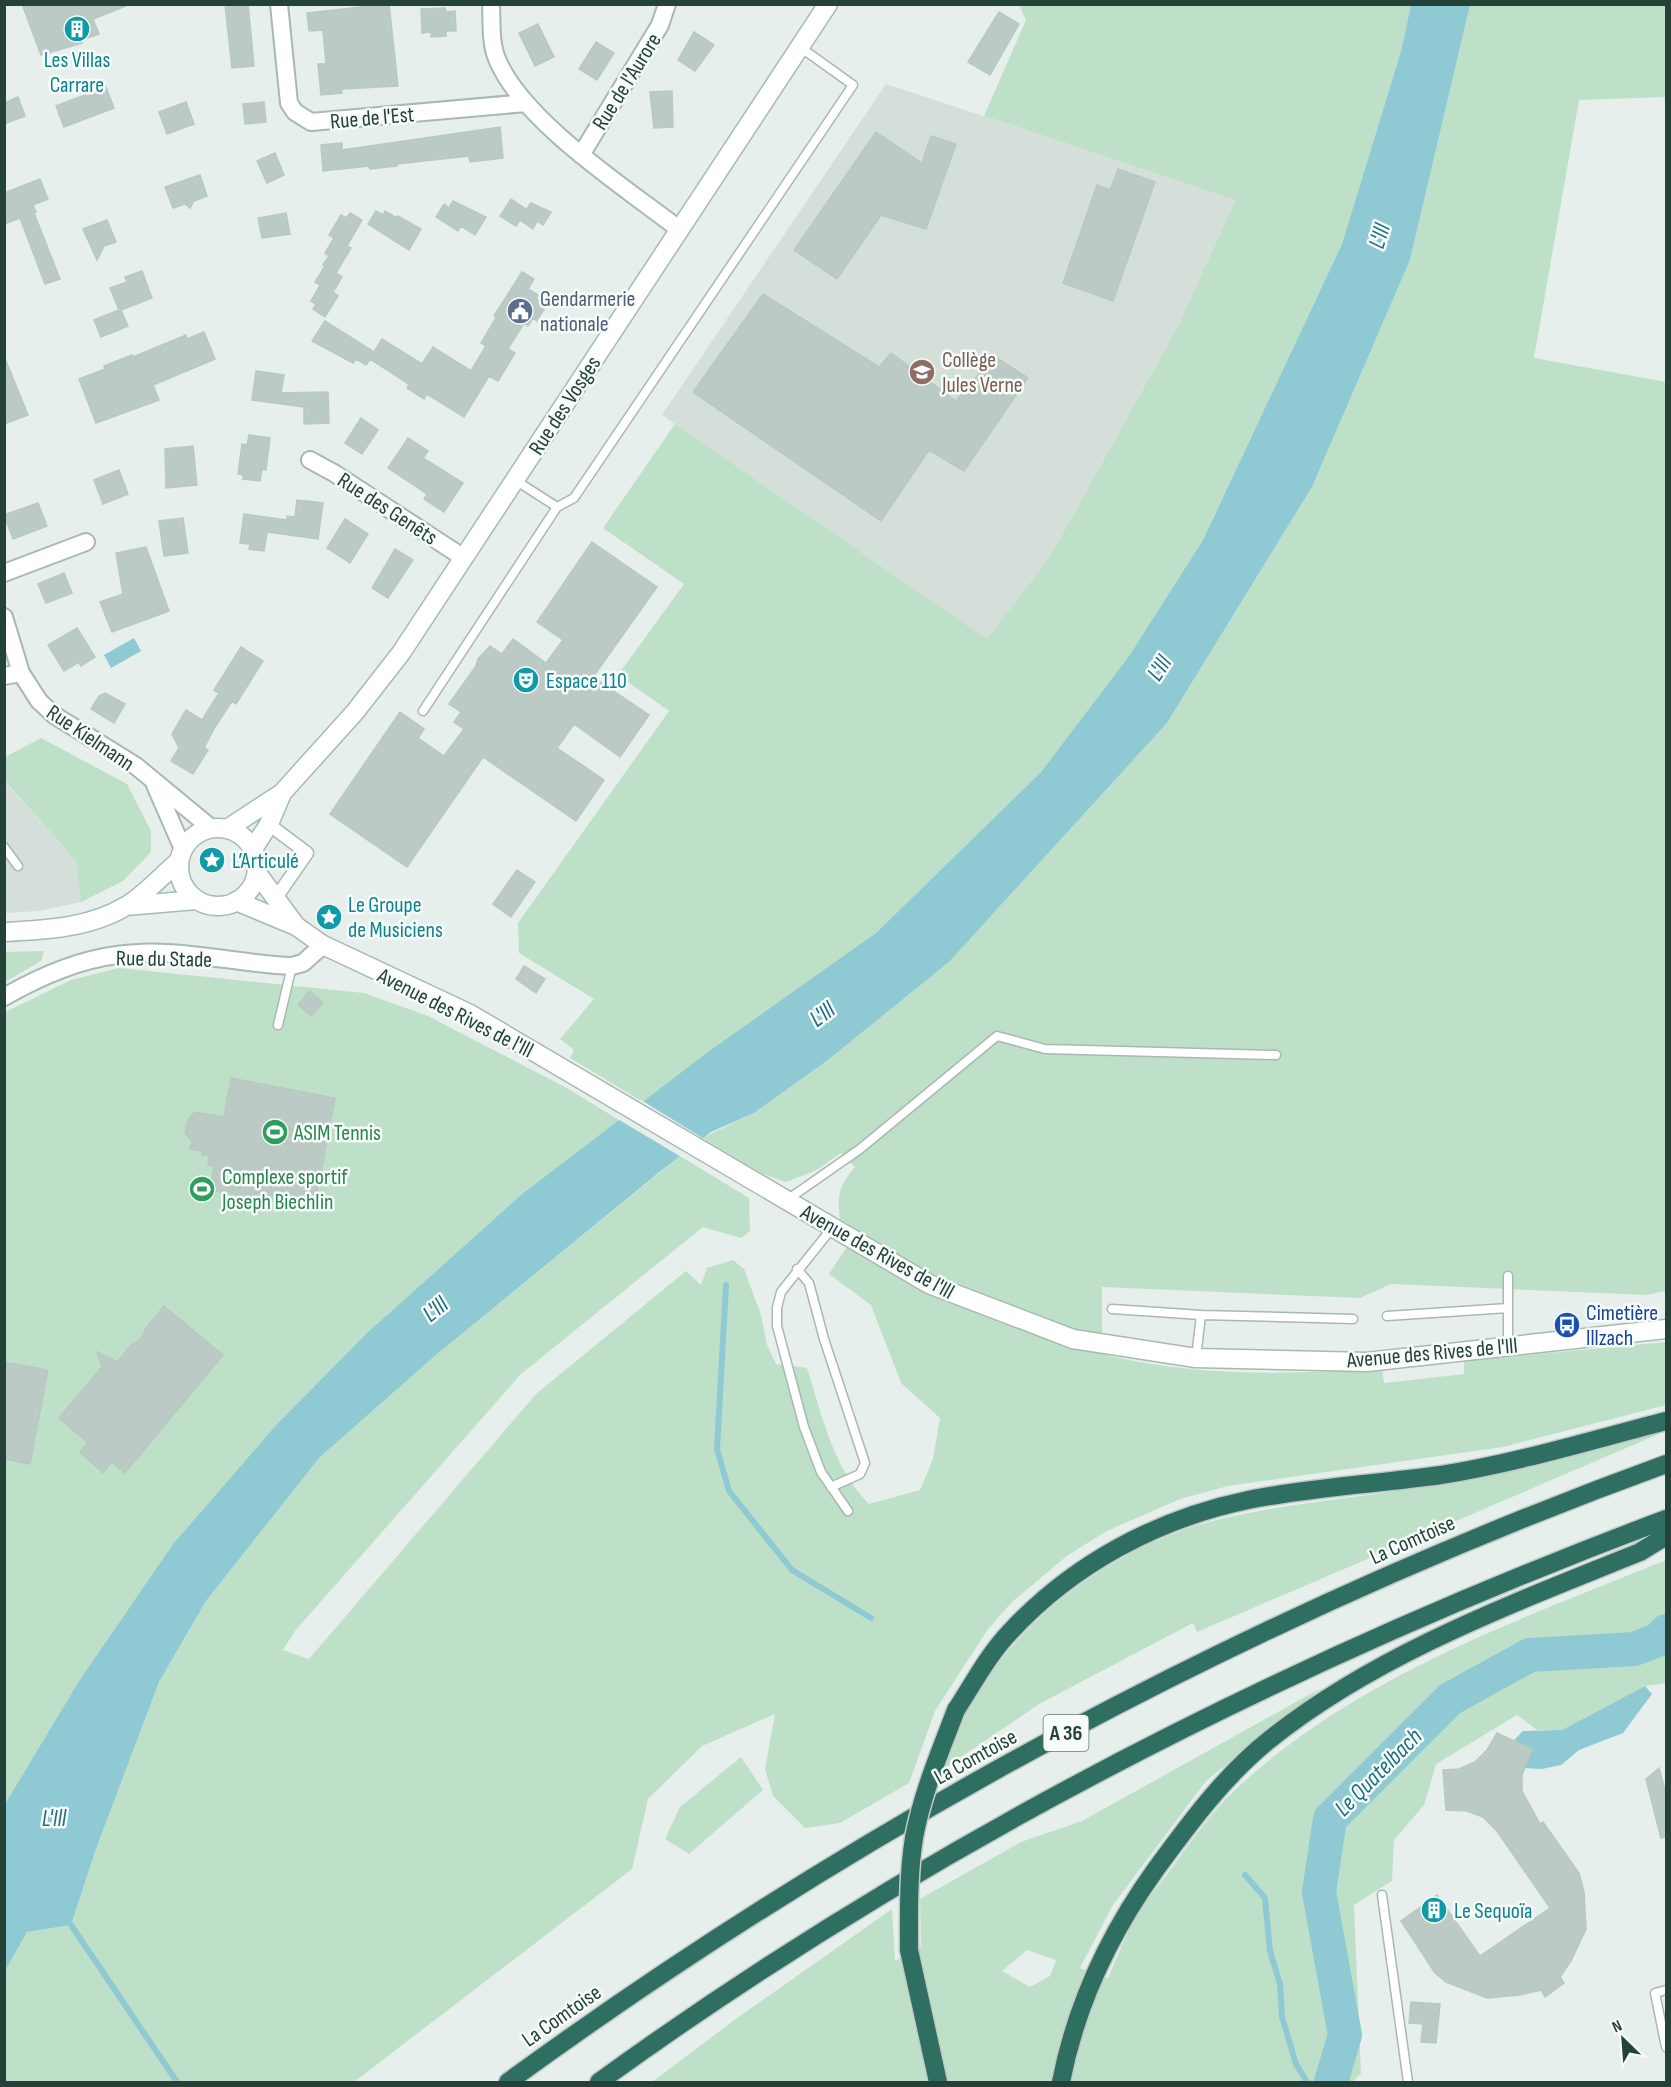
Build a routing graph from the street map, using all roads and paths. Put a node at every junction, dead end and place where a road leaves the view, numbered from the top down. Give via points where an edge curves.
1 (279, 4) edge
2 (491, 4) edge
3 (667, 4) edge
4 (828, 4) edge
5 (799, 46) junction
6 (504, 76) junction
7 (526, 103) junction
8 (496, 105) junction
9 (581, 155) junction
10 (680, 230) junction
11 (310, 460) dead end
12 (515, 480) junction
13 (557, 507) junction
14 (86, 542) dead end
15 (465, 558) junction
16 (4, 573) edge
17 (4, 617) edge
18 (13, 675) edge
19 (423, 711) dead end
20 (154, 782) junction
21 (282, 793) junction
22 (219, 828) junction
23 (275, 829) dead end
24 (4, 847) edge
25 (253, 849) junction
26 (181, 855) junction
27 (18, 866) dead end
28 (256, 873) junction
29 (280, 892) dead end
30 (196, 900) junction
31 (236, 901) junction
32 (126, 906) junction
33 (296, 926) junction
34 (4, 932) edge
35 (324, 945) junction
36 (292, 966) junction
37 (4, 997) edge
38 (278, 1025) dead end
39 (1276, 1055) dead end
40 (786, 1201) junction
41 (832, 1228) junction
42 (798, 1269) junction
43 (1508, 1276) dead end
44 (1508, 1308) junction
45 (1112, 1309) dead end
46 (1201, 1315) junction
47 (1387, 1316) dead end
48 (1353, 1319) dead end
49 (1666, 1329) edge
50 (1508, 1345) junction
51 (1196, 1358) junction
52 (1666, 1421) edge
53 (1666, 1464) edge
54 (831, 1487) junction
55 (848, 1511) dead end
56 (1666, 1519) edge
57 (1666, 1536) edge
58 (1382, 1895) dead end
59 (1666, 1990) edge
60 (1666, 2047) edge
61 (508, 2082) edge
62 (599, 2082) edge
63 (938, 2082) edge
64 (1061, 2082) edge
65 (1408, 2082) edge

1 - 8 street, Rue de l'Est via 289,103 311,122
2 - 6 street via 492,39
3 - 9 street, Rue de l'Aurore via 660,25
4 - 5 street, Rue des Vosges
5 - 10 street, Rue des Vosges
5 - 13 lane via 853,85 574,498
6 - 7 street
6 - 8 street
7 - 8 street, Rue de l'Est
7 - 9 street
9 - 10 street
10 - 12 street, Rue des Vosges
11 - 15 street, Rue des Genêts
12 - 13 lane
12 - 15 street, Rue des Vosges
13 - 19 lane
14 - 16 street
15 - 21 street, Rue des Vosges via 401,653 355,712
17 - 18 street, Rue Kielmann
18 - 20 street, Rue Kielmann via 54,715 136,766
20 - 22 street, Rue Kielmann
20 - 26 street, Rue Kielmann
21 - 22 street, Rue des Vosges
21 - 25 street, Rue des Vosges
22 - 25 street via 237,833
22 - 26 street, Rue des Vosges via 199,832
23 - 29 street via 308,853
24 - 27 lane
25 - 28 street
26 - 30 street via 182,883
26 - 32 street, Rue des Vosges
28 - 31 street via 246,894
28 - 33 street, Avenue des Rives de l'Ill
30 - 31 street, Rue des Vosges via 209,905
30 - 32 street, Rue des Vosges
31 - 33 street, Avenue des Rives de l'Ill
32 - 34 street, Rue des Vosges via 61,928
33 - 35 street, Avenue des Rives de l'Ill
35 - 36 street via 303,963
35 - 40 street, Avenue des Rives de l'Ill via 470,1014
36 - 37 street, Rue du Stade via 169,954 117,954 66,967
36 - 38 lane
39 - 40 lane via 1045,1049 997,1036 860,1149
40 - 41 street, Avenue des Rives de l'Ill
41 - 42 lane
41 - 51 street, Avenue des Rives de l'Ill via 929,1284 996,1312 1073,1339
42 - 54 lane via 781,1292 777,1326 804,1427
42 - 54 lane via 809,1283 865,1463 860,1474
43 - 44 lane
44 - 47 lane
44 - 50 lane
45 - 46 lane
46 - 48 lane
46 - 51 lane
49 - 50 street, Avenue des Rives de l'Ill
50 - 51 street, Avenue des Rives de l'Ill via 1366,1362
52 - 63 highway, bridge via 1479,1468 1248,1500 1165,1525 1101,1557 1056,1589 1009,1632 956,1710 929,1780 914,1838 909,1950
53 - 61 highway, La Comtoise / A 36 via 1454,1545 1130,1697 781,1897 595,2019
54 - 55 lane
56 - 62 highway, A 36 via 1467,1597 1116,1762 986,1833 804,1942
57 - 64 highway via 1640,1552 1462,1625 1332,1696 1269,1740 1229,1778 1178,1838 1127,1910 1086,1997
58 - 65 lane
59 - 60 lane via 1654,1993

